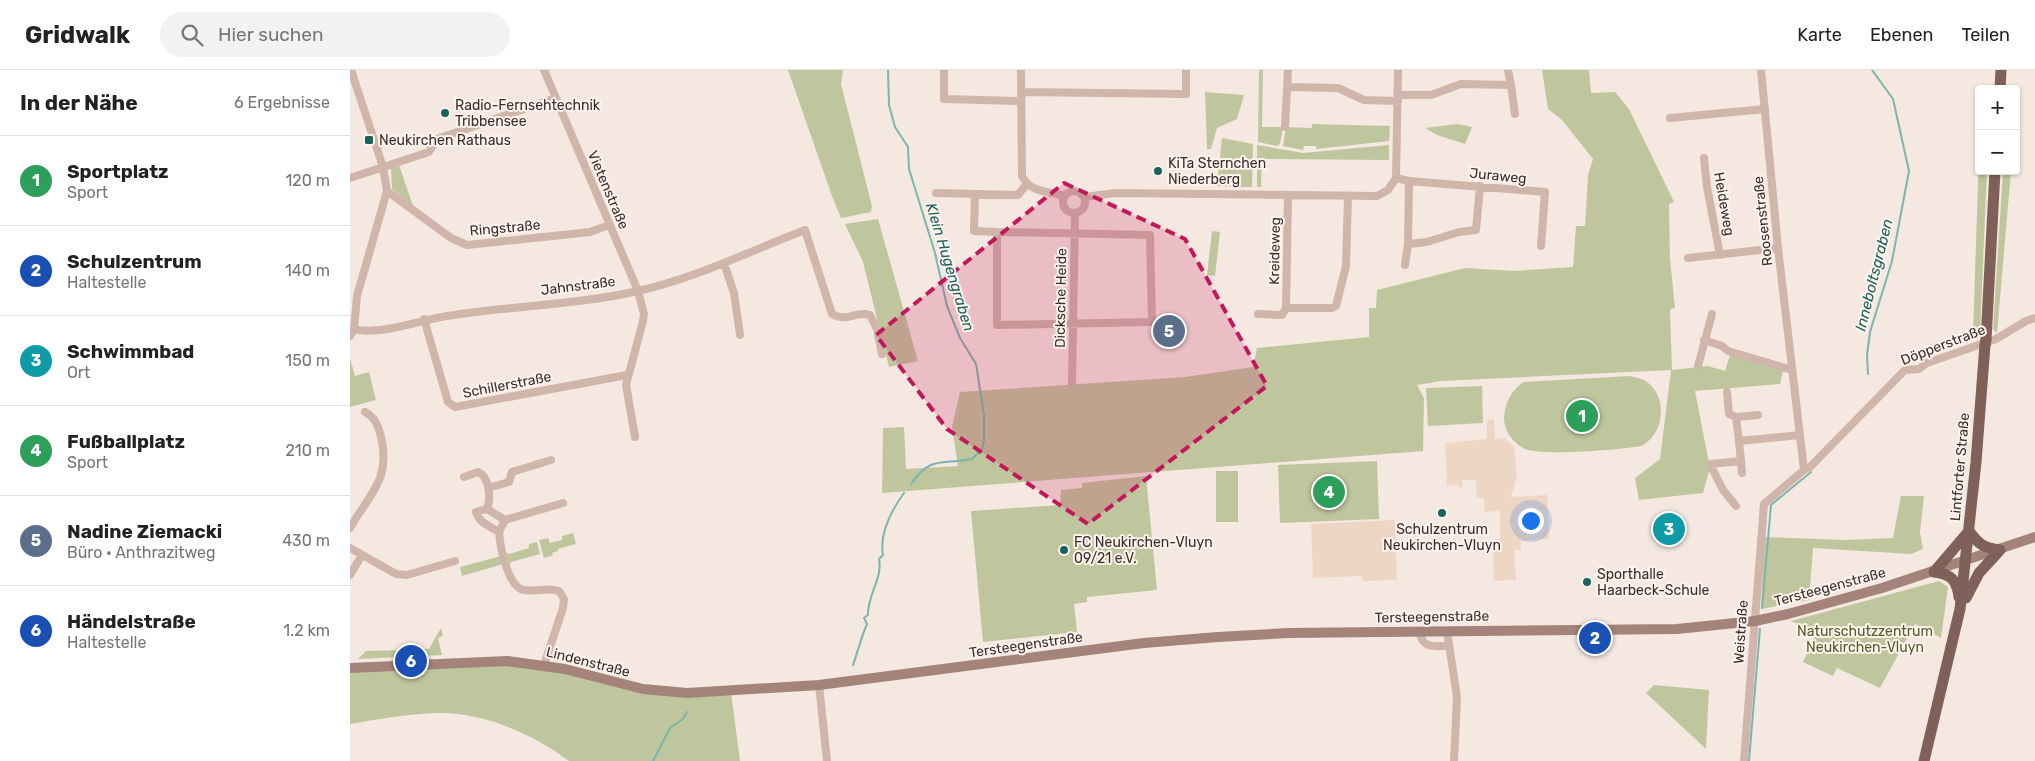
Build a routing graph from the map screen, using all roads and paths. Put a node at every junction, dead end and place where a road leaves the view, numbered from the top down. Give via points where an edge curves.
1 (351, 70) edge
2 (544, 70) edge
3 (944, 70) edge
4 (1021, 70) edge
5 (1186, 70) edge
6 (1288, 70) edge
7 (1398, 70) edge
8 (1508, 70) edge
9 (1761, 70) edge
10 (2001, 70) edge
11 (1511, 85) junction
12 (2000, 85) edge
13 (1288, 87) junction
14 (1021, 92) junction
15 (556, 98) junction
16 (1398, 98) junction
17 (1021, 101) junction
18 (1765, 109) junction
19 (1515, 114) dead end
20 (1670, 118) dead end
21 (1285, 127) dead end
22 (1704, 158) dead end
23 (383, 167) junction
24 (1995, 175) edge
25 (350, 178) edge
26 (1396, 178) junction
27 (1409, 181) junction
28 (1026, 185) junction
29 (1480, 186) junction
30 (387, 191) junction
31 (936, 194) dead end
32 (975, 194) junction
33 (1065, 196) junction
34 (1288, 196) junction
35 (1348, 196) junction
36 (1085, 197) junction
37 (1075, 213) junction
38 (609, 226) junction
39 (997, 232) junction
40 (1074, 233) junction
41 (1408, 244) junction
42 (1541, 246) dead end
43 (1778, 248) junction
44 (1720, 255) junction
45 (1688, 258) dead end
46 (724, 263) junction
47 (1404, 265) dead end
48 (638, 291) junction
49 (1286, 308) junction
50 (1258, 314) dead end
51 (1712, 314) dead end
52 (2035, 318) edge
53 (424, 319) junction
54 (1073, 325) junction
55 (352, 332) edge
56 (740, 335) dead end
57 (1704, 340) junction
58 (882, 354) dead end
59 (1698, 366) dead end
60 (1792, 370) junction
61 (627, 375) junction
62 (1072, 383) dead end
63 (1727, 392) dead end
64 (365, 412) dead end
65 (1758, 415) dead end
66 (1736, 417) junction
67 (1800, 435) junction
68 (635, 437) dead end
69 (1739, 441) junction
70 (551, 460) dead end
71 (1741, 461) junction
72 (1804, 470) junction
73 (1742, 473) dead end
74 (464, 477) dead end
75 (488, 488) junction
76 (563, 503) dead end
77 (1736, 506) dead end
78 (487, 510) junction
79 (505, 520) junction
80 (350, 528) edge
81 (1970, 531) junction
82 (499, 532) junction
83 (2035, 537) edge
84 (350, 548) edge
85 (2000, 550) junction
86 (362, 555) junction
87 (454, 560) dead end
88 (1967, 561) junction
89 (1934, 572) junction
90 (350, 576) edge
91 (1960, 609) junction
92 (1755, 621) junction
93 (1419, 631) junction
94 (1447, 631) junction
95 (1448, 646) junction
96 (544, 665) junction
97 (350, 668) edge
98 (819, 685) junction
99 (826, 761) edge
100 (1454, 761) edge
101 (1744, 761) edge
102 (1924, 761) edge

1 - 23 street
2 - 15 street, Vietenstraße
3 - 17 street via 944,100
4 - 14 street
5 - 14 street via 1186,94
6 - 13 street
7 - 16 street
8 - 11 street
9 - 18 street, Roosenstraße
10 - 12 main road
11 - 16 street via 1461,84 1431,95
11 - 19 street
13 - 16 street via 1338,88 1364,100
13 - 21 street
14 - 17 street
15 - 23 street via 437,139 429,152
15 - 38 street, Vietenstraße
16 - 26 street
17 - 28 street via 1020,164
18 - 20 street
18 - 43 street, Roosenstraße
22 - 44 street, Heideweg
23 - 25 street
23 - 30 street
24 - 81 main road, Lintforter Straße
26 - 27 street, Juraweg
26 - 35 street via 1388,190 1377,196
27 - 29 street, Juraweg
27 - 41 street
28 - 32 street via 1018,195
28 - 33 street via 1034,190
29 - 41 street via 1476,230
29 - 42 street, Juraweg via 1545,192
30 - 38 street, Ringstraße via 451,238 467,245 590,232
30 - 55 street via 357,296
31 - 32 street
32 - 39 street via 974,232
33 - 36 street via 1077,191
33 - 37 street via 1065,207
34 - 35 street
34 - 36 street via 1116,193
34 - 49 street, Kreideweg
35 - 49 street via 1346,266 1336,306
36 - 37 street, Dicksche Heide via 1084,208
37 - 40 street, Dicksche Heide
38 - 48 street, Vietenstraße
39 - 40 street
39 - 54 street via 997,325
40 - 54 street, Dicksche Heide
40 - 54 street via 1150,235 1152,322
41 - 47 street
43 - 44 street
43 - 60 street, Roosenstraße
44 - 45 street
46 - 48 street, Jahnstraße
46 - 56 street via 734,293
46 - 58 street, Jahnstraße via 805,230 832,314 841,318 860,314 870,316 877,329
48 - 53 street, Jahnstraße
48 - 61 street via 644,314
49 - 50 street via 1282,315
51 - 57 street
52 - 72 street, Döpperstraße via 1996,338 1927,362 1919,370 1905,370
53 - 55 street, Jahnstraße via 369,332
53 - 61 street, Schillerstraße via 448,402 455,407
54 - 62 street, Dicksche Heide
57 - 59 street
57 - 60 street via 1728,351
60 - 67 street, Roosenstraße
61 - 68 street
63 - 66 street via 1729,414
64 - 80 street via 378,426 385,463 381,478
65 - 66 street
66 - 69 street
67 - 69 street
67 - 72 street, Roosenstraße
69 - 71 street
70 - 75 street via 512,472 509,482
71 - 73 street
71 - 77 street via 1710,464
72 - 92 street, Weistraße via 1764,504
74 - 75 street via 478,472
75 - 78 street via 490,502
76 - 79 street
78 - 79 street
78 - 82 street via 476,512 477,516
79 - 82 street
81 - 85 main road via 1979,544
81 - 88 main road, Lintforter Straße
81 - 89 main road
82 - 96 street via 510,577 516,587 526,590 551,588 559,591 564,599 564,608
83 - 85 street, Tersteegenstraße
84 - 86 street
85 - 88 street, Tersteegenstraße
85 - 91 main road via 1979,572
86 - 87 street via 396,574 407,574
86 - 90 street
88 - 89 street, Tersteegenstraße
88 - 91 main road, Lintforter Straße
89 - 91 main road via 1955,580
89 - 92 street, Tersteegenstraße via 1816,607
91 - 102 main road, Lintforter Straße
92 - 94 street, Tersteegenstraße via 1676,629
92 - 101 street, Weistraße
93 - 94 street, Tersteegenstraße
93 - 95 street via 1421,640 1427,645
93 - 98 street, Tersteegenstraße via 1288,633 1144,643
94 - 95 street
95 - 100 street via 1457,697
96 - 97 street, Lindenstraße via 484,661
96 - 98 street, Lindenstraße via 666,692 731,692
98 - 99 street

